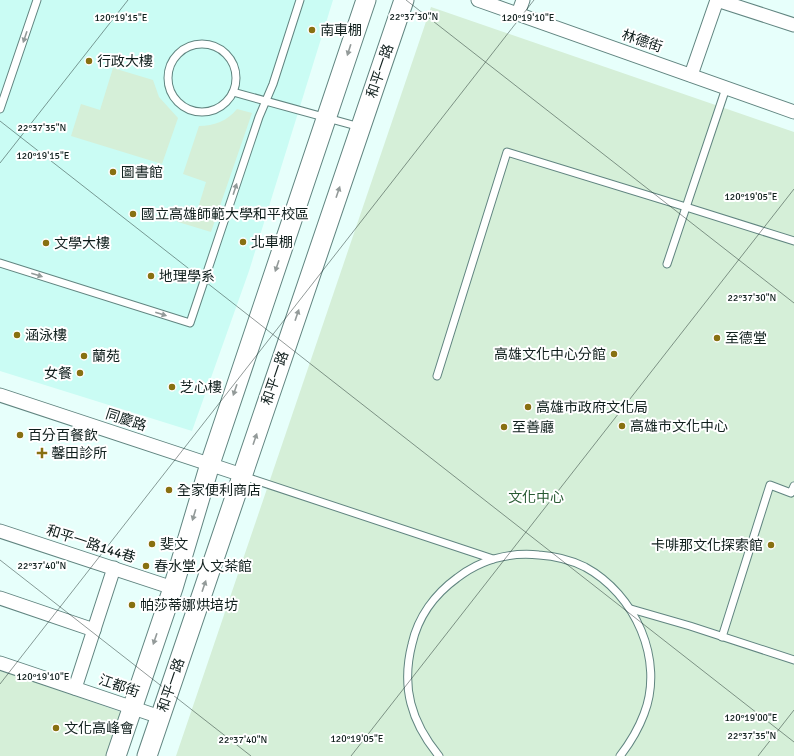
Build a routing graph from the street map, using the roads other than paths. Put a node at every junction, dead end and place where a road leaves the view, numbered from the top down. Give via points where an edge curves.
1 (37, 0) edge
2 (300, 0) edge
3 (366, 0) edge
4 (404, 0) edge
5 (478, 0) edge
6 (523, 0) edge
7 (717, 0) edge
8 (518, 14) junction
9 (794, 25) edge
10 (691, 75) junction
11 (726, 88) junction
12 (233, 92) junction
13 (266, 101) junction
14 (0, 109) edge
15 (794, 112) edge
16 (327, 118) junction
17 (361, 127) junction
18 (686, 206) junction
19 (794, 242) edge
20 (0, 263) edge
21 (667, 264) dead end
22 (437, 376) dead end
23 (0, 395) edge
24 (210, 464) junction
25 (242, 476) junction
26 (794, 486) edge
27 (0, 531) edge
28 (493, 558) junction
29 (114, 568) junction
30 (173, 588) junction
31 (0, 598) edge
32 (631, 609) junction
33 (94, 630) junction
34 (722, 637) junction
35 (794, 660) edge
36 (0, 663) edge
37 (75, 688) junction
38 (132, 707) junction
39 (160, 717) junction
40 (116, 756) edge
41 (147, 756) edge
42 (439, 756) edge
43 (620, 756) edge

1 -> 14 lane
2 - 13 lane
3 -> 16 street, 和平一路
4 - 17 street, 和平一路
5 - 8 street, 林德街
6 - 8 street
7 - 9 street
7 - 10 street
8 - 10 street, 林德街
10 - 11 street, 林德街
11 - 15 street, 林德街
11 - 18 lane
12 - 12 lane via 236,81 231,60 224,51 214,46 203,43 192,45 182,50 169,68 170,90 184,107 206,112 217,108
12 - 13 lane
13 - 16 lane
20 -> 13 lane via 190,323
16 - 17 lane
16 -> 24 street, 和平一路
25 -> 17 street, 和平一路
18 - 19 lane
18 - 21 lane
18 - 22 lane via 507,152
23 - 24 street, 同慶路
24 - 25 street, 同慶路
24 -> 30 street, 和平一路
25 - 28 lane
39 -> 25 street, 和平一路
26 - 34 lane via 792,493 770,485
27 - 29 street, 和平一路144巷
28 - 32 lane via 524,554 555,557 585,567 610,586
28 - 42 lane via 468,570 445,586 427,608 414,633 408,660 408,689 414,716 427,741
29 - 30 street, 和平一路144巷
29 - 33 street
30 -> 38 street, 和平一路
31 - 33 street
32 - 34 lane
32 - 43 lane via 643,634 650,660 650,687 645,713 634,738
33 - 37 street
34 - 35 lane
36 - 37 street, 江都街
37 - 38 street, 江都街
38 - 39 street, 江都街
38 - 40 street, 和平一路
39 - 41 street, 和平一路

